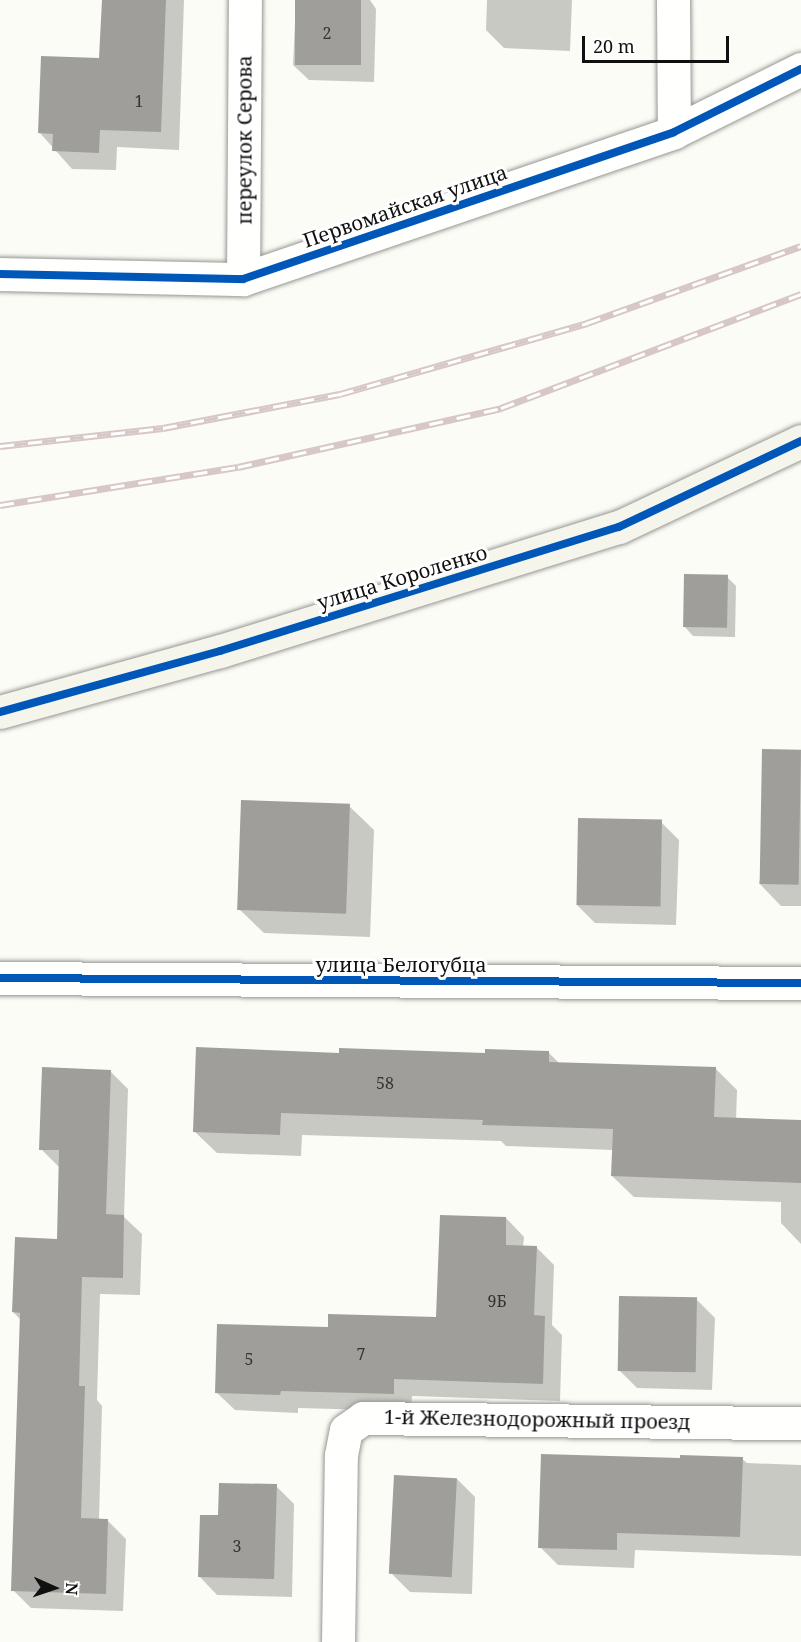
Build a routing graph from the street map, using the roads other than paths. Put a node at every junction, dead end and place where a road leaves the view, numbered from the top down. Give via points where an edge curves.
1 (245, 0) edge
2 (673, 0) edge
3 (801, 69) edge
4 (674, 132) junction
5 (0, 274) edge
6 (243, 279) junction
7 (801, 441) edge
8 (0, 712) edge
9 (0, 978) edge
10 (801, 983) edge
11 (801, 1423) edge
12 (338, 1642) edge

1 - 6 street, переулок Серова
2 - 4 street
3 - 4 street, Первомайская улица
4 - 6 street, Первомайская улица
5 - 6 street, Первомайская улица
7 - 8 street, улица Короленко via 619,527 220,651
9 - 10 street, улица Белогубца
11 - 12 street, 1-й Железнодорожный проезд via 363,1418 346,1430 341,1455

